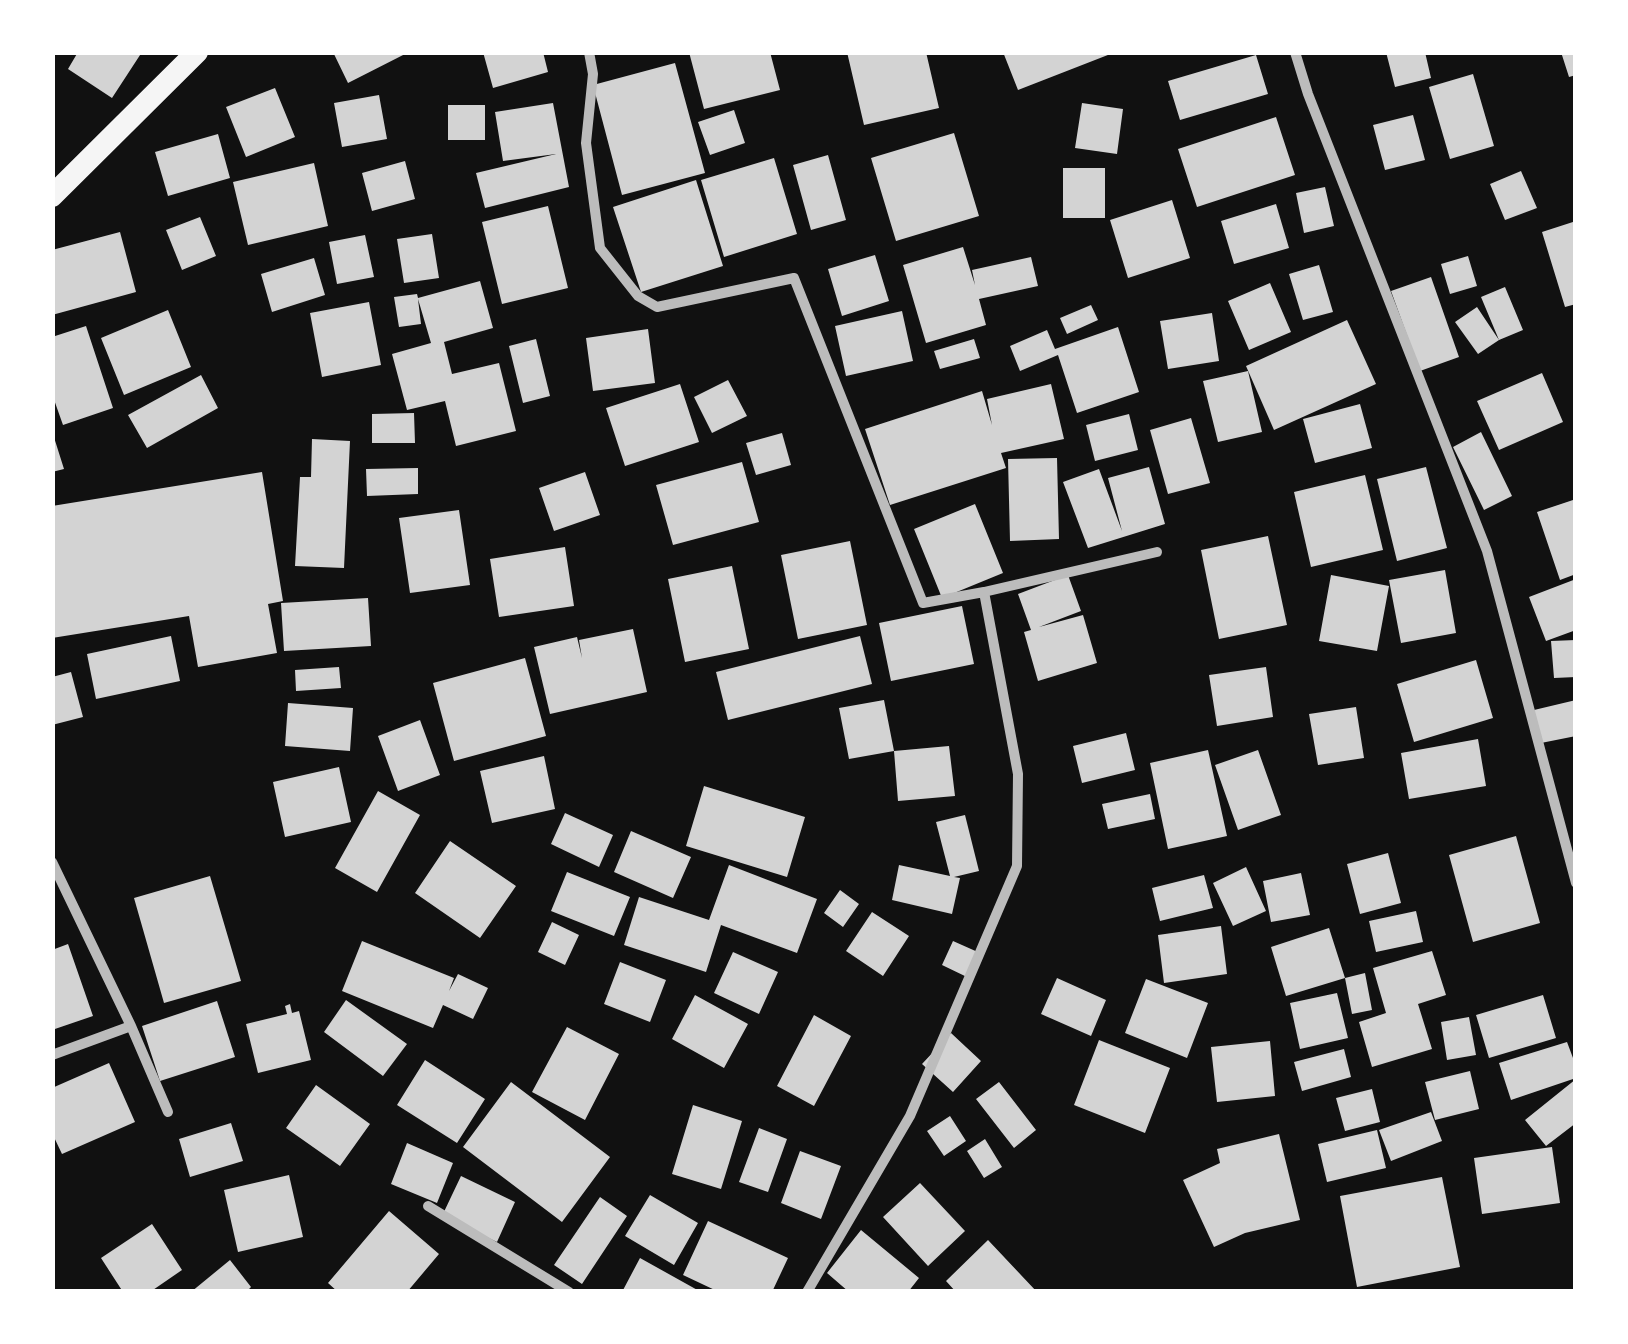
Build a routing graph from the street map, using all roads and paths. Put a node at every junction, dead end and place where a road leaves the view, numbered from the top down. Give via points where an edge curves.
1 (197, 52) edge
2 (588, 52) edge
3 (1295, 52) edge
4 (52, 196) edge
5 (1158, 552) dead end
6 (984, 592) junction
7 (52, 862) edge
8 (1576, 883) edge
9 (131, 1026) junction
10 (52, 1055) edge
11 (168, 1112) dead end
12 (428, 1206) dead end
13 (570, 1292) edge
14 (807, 1292) edge

1 - 4 main road
2 - 6 street via 593,74 586,143 600,248 638,296 657,307 794,278 924,603
3 - 8 street via 1487,551
5 - 6 street
6 - 14 street via 1018,774 1017,866 910,1116
7 - 9 street
9 - 10 street
9 - 11 street
12 - 13 street

